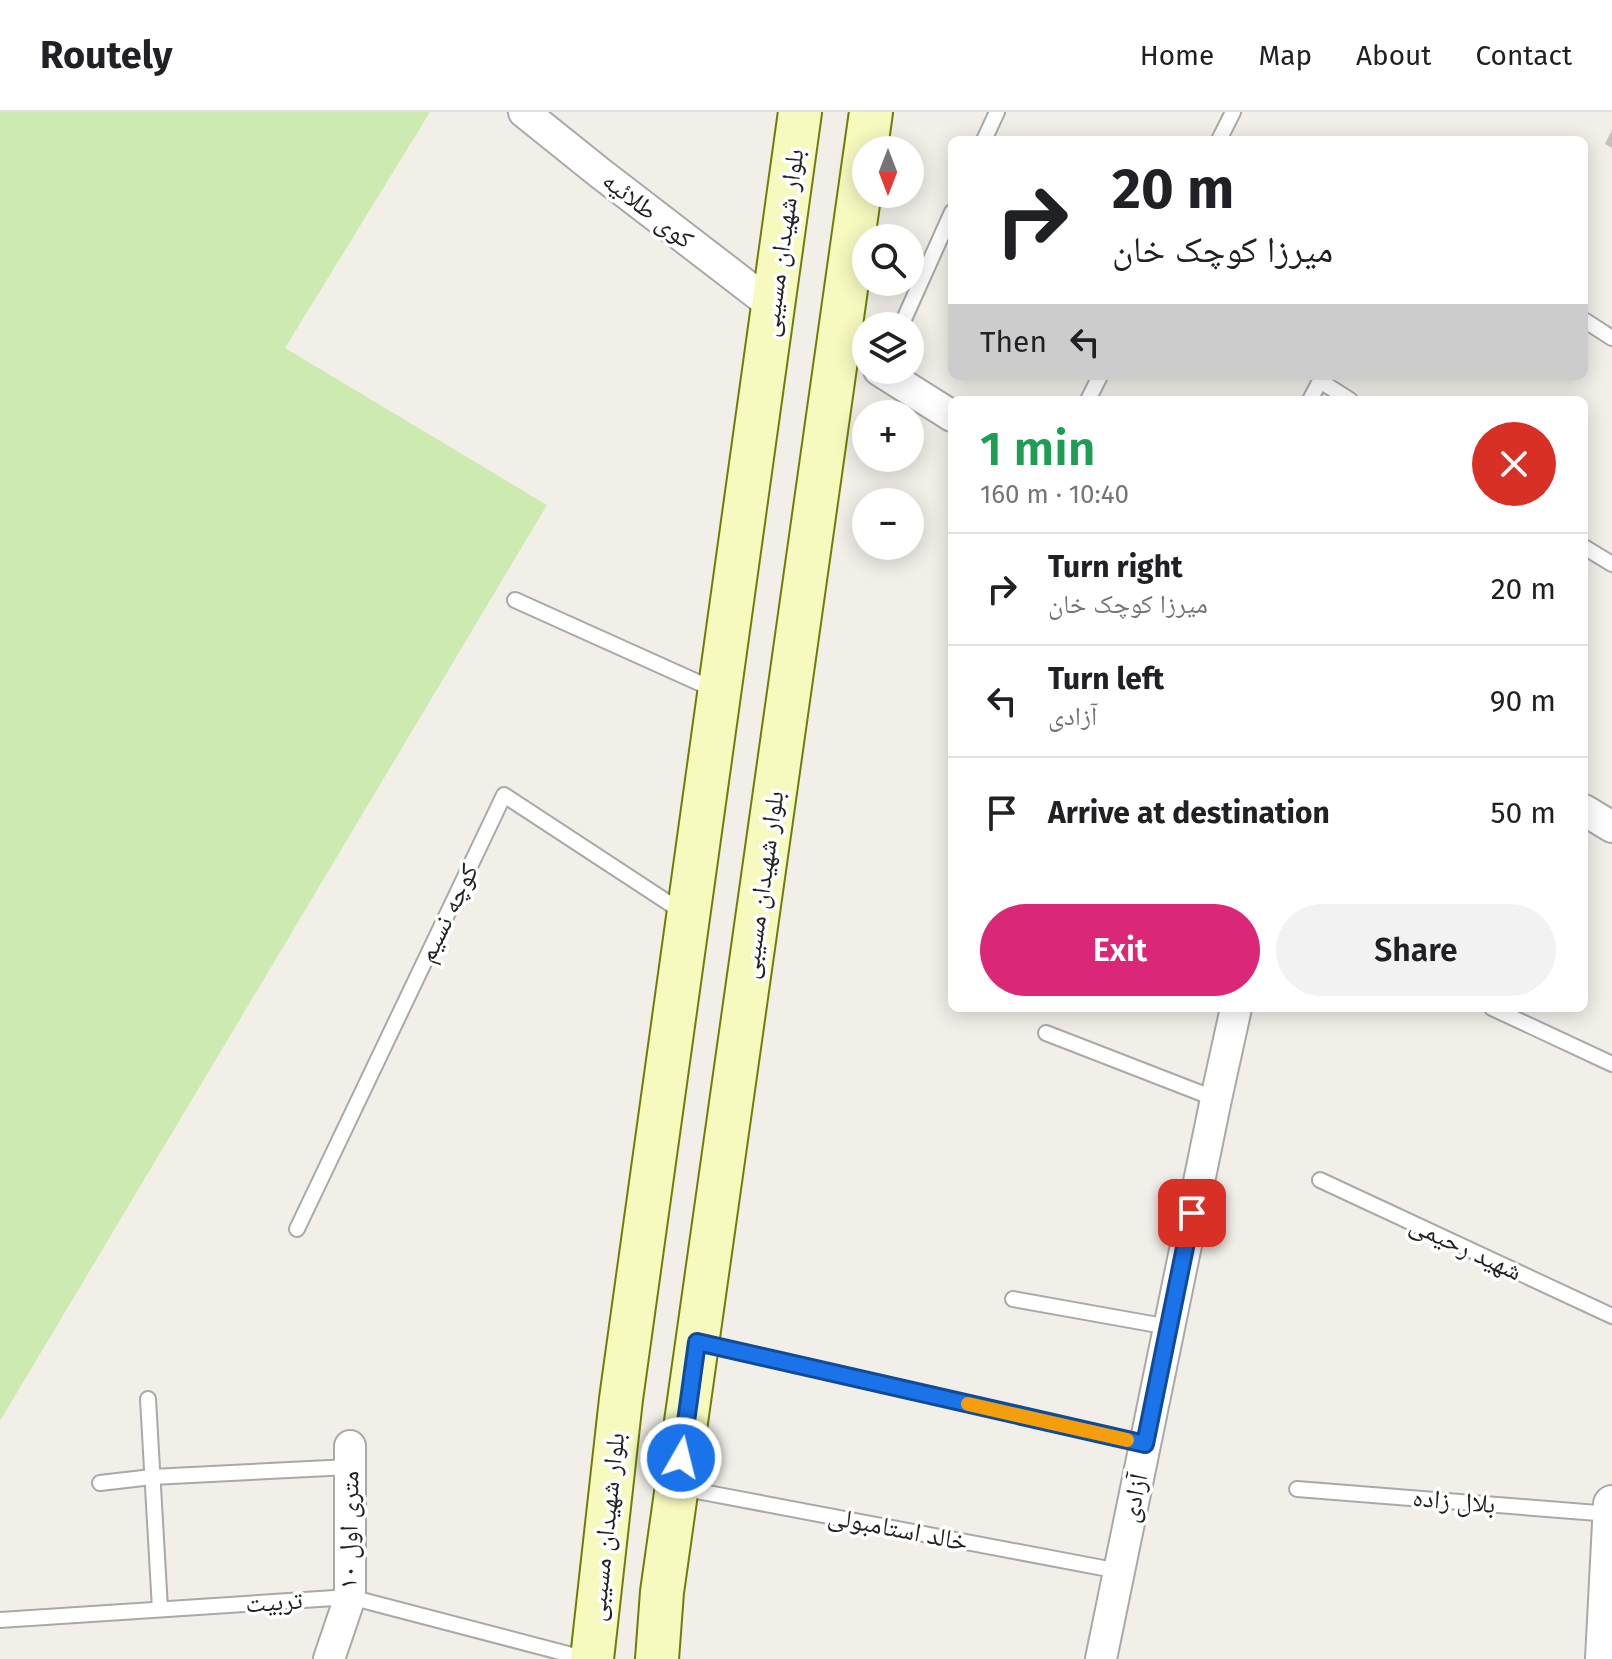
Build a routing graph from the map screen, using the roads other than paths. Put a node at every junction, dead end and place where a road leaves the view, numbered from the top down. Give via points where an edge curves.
1 (524, 112) edge
2 (800, 112) edge
3 (871, 112) edge
4 (997, 112) edge
5 (1233, 112) edge
6 (986, 136) edge
7 (1221, 136) edge
8 (948, 221) edge
9 (773, 306) junction
10 (855, 312) edge
11 (907, 312) edge
12 (1588, 323) edge
13 (1612, 338) edge
14 (852, 354) edge
15 (902, 384) edge
16 (1312, 396) edge
17 (1344, 396) edge
18 (948, 413) edge
19 (1588, 549) edge
20 (1612, 564) edge
21 (515, 600) dead end
22 (719, 692) junction
23 (1588, 812) edge
24 (1612, 827) edge
25 (688, 915) junction
26 (1235, 1012) edge
27 (1501, 1012) edge
28 (1046, 1033) dead end
29 (1612, 1064) edge
30 (1216, 1099) junction
31 (1320, 1180) dead end
32 (297, 1229) dead end
33 (1013, 1299) dead end
34 (1612, 1316) edge
35 (1169, 1327) junction
36 (697, 1342) junction
37 (148, 1399) dead end
38 (1145, 1444) junction
39 (349, 1457) joint
40 (152, 1477) junction
41 (100, 1483) dead end
42 (677, 1487) junction
43 (1297, 1489) dead end
44 (1611, 1509) edge
45 (1119, 1571) junction
46 (350, 1597) junction
47 (160, 1609) junction
48 (0, 1620) edge
49 (329, 1659) edge
50 (590, 1659) edge
51 (657, 1659) edge
52 (1101, 1659) edge
53 (1604, 1659) edge

1 - 9 street, کوی طلائیه
2 - 9 main road, بلوار شهیدان مسیبی
3 - 10 main road, بلوار شهیدان مسیبی
4 - 6 lane
5 - 7 lane
8 - 11 lane
9 - 22 main road, بلوار شهیدان مسیبی
12 - 13 lane
14 - 36 main road, بلوار شهیدان مسیبی
15 - 18 street
16 - 17 lane via 1320,381
19 - 20 lane
21 - 22 lane
22 - 25 main road, بلوار شهیدان مسیبی
23 - 24 street
25 - 32 lane, کوچه نسیم via 504,795
25 - 50 main road, بلوار شهیدان مسیبی
26 - 30 street, آزادی
27 - 29 lane
28 - 30 lane
30 - 35 street, آزادی
31 - 34 lane, شهید رحیمی
33 - 35 lane
35 - 38 street, آزادی
36 - 38 lane
36 - 42 main road, بلوار شهیدان مسیبی
37 - 40 lane
38 - 45 street, آزادی
39 - 40 lane
39 - 46 street, ۱۰ متری اول
40 - 41 lane
40 - 47 lane
42 - 45 lane, خالد استامبولی
42 - 51 main road, بلوار شهیدان مسیبی
43 - 44 lane, بلال زاده
44 - 53 street
45 - 52 street, آزادی
46 - 47 lane, تربیت
46 - 49 street, ۱۰ متری اول
46 - 50 lane, تربیت
47 - 48 lane, تربیت

